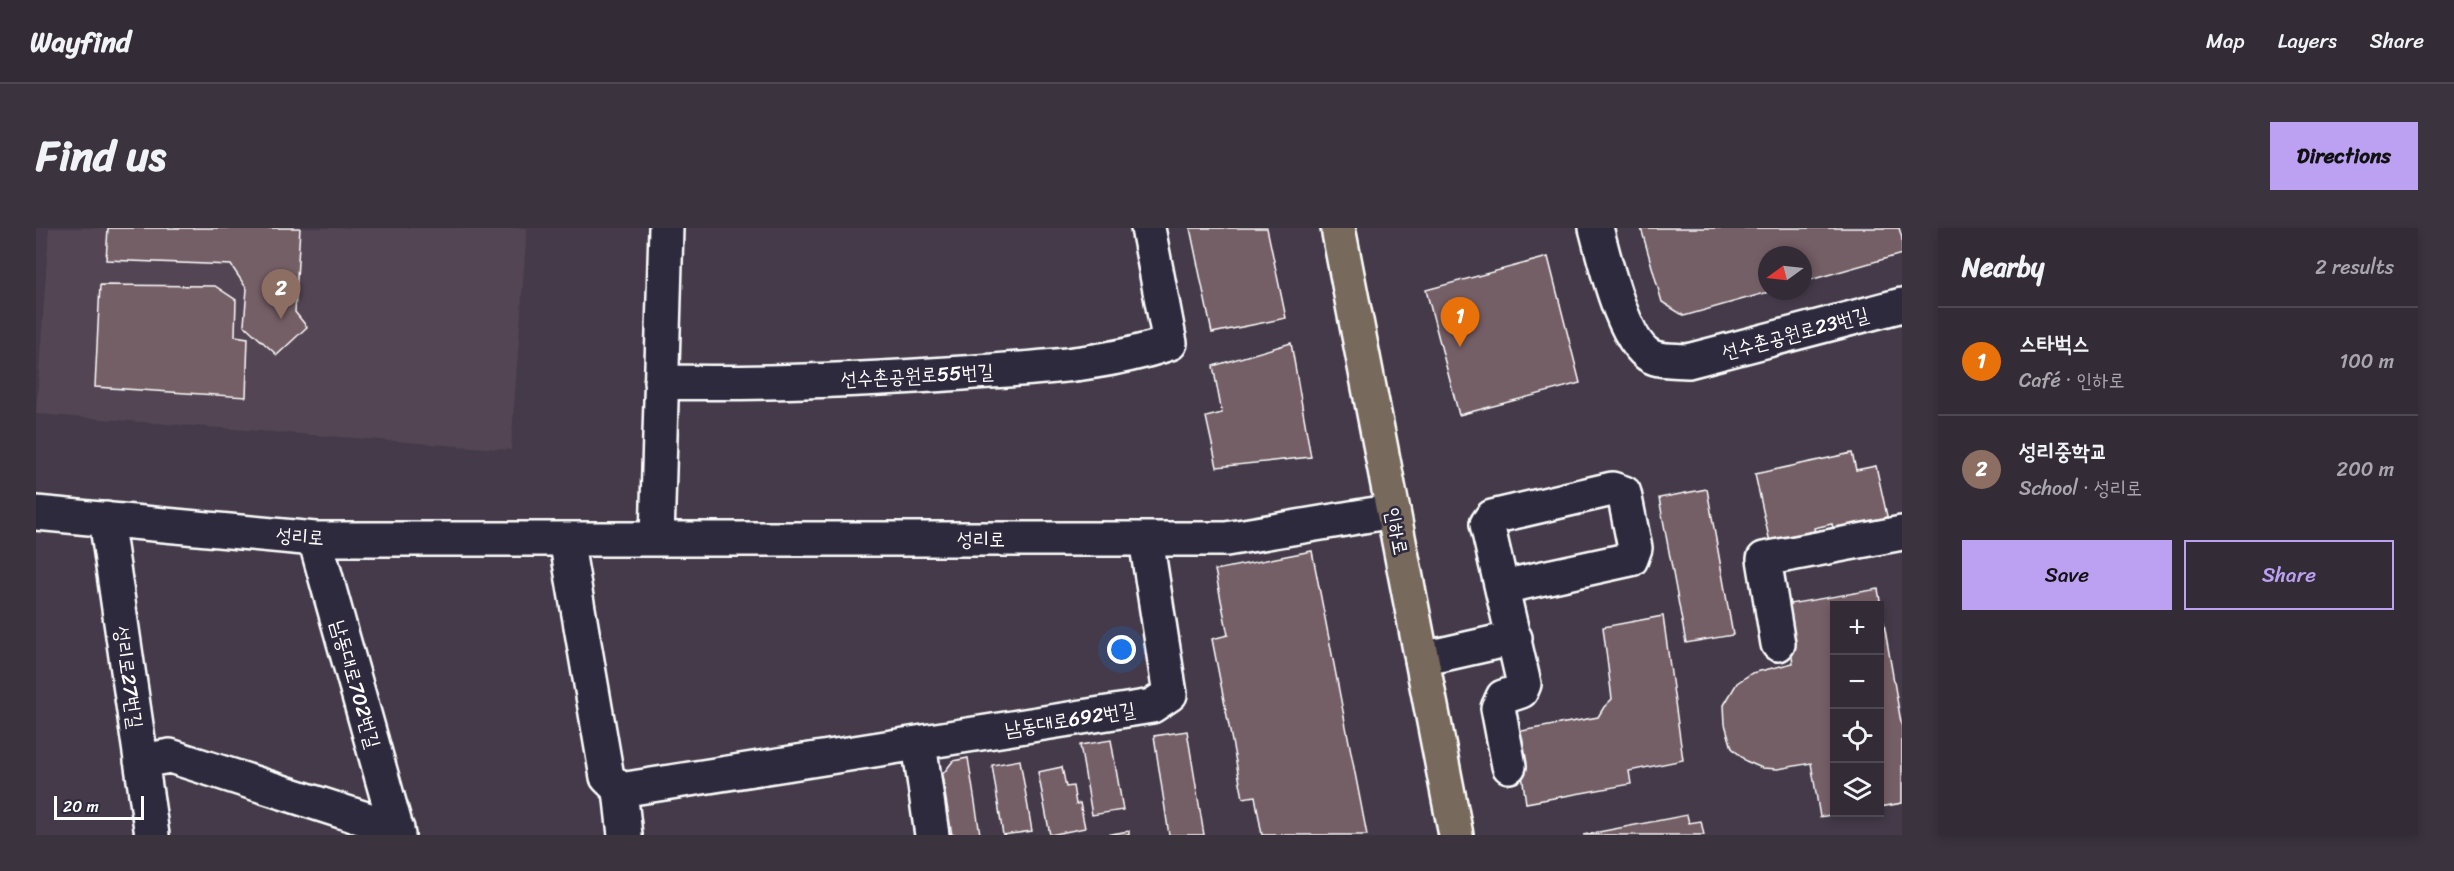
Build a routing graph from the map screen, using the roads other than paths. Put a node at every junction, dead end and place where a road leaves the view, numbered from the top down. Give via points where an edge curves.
1 (666, 228) edge
2 (1148, 228) edge
3 (1338, 228) edge
4 (1596, 228) edge
5 (1902, 305) edge
6 (662, 382) junction
7 (1393, 511) junction
8 (36, 513) edge
9 (106, 519) junction
10 (1902, 533) edge
11 (315, 538) junction
12 (566, 539) junction
13 (657, 539) junction
14 (1146, 539) junction
15 (1502, 587) dead end
16 (1515, 638) junction
17 (1778, 644) dead end
18 (1422, 659) junction
19 (919, 743) junction
20 (141, 760) junction
21 (1509, 766) dead end
22 (620, 790) junction
23 (397, 832) edge
24 (152, 835) edge
25 (625, 835) edge
26 (932, 835) edge
27 (1456, 835) edge

1 - 6 street
2 - 6 street, 선수촌공원로55번길 via 1170,343 1142,353 1052,367 826,380
3 - 7 main road, 인하로
4 - 5 street, 선수촌공원로23번길 via 1632,338 1653,358 1688,361
6 - 13 street
7 - 14 street, 성리로 via 1226,539
7 - 18 main road, 인하로
8 - 9 street, 성리로
9 - 11 street, 성리로
9 - 20 street, 성리로27번길
10 - 17 street via 1764,559
11 - 12 street, 성리로
11 - 23 street, 남동대로702번길
12 - 13 street, 성리로
12 - 22 street via 607,777
13 - 14 street, 성리로
14 - 19 street, 남동대로692번길 via 1170,694 1152,706
15 - 16 street
16 - 18 street
16 - 21 street via 1524,684 1521,691 1503,697 1498,708
18 - 27 main road, 인하로
19 - 22 street, 남동대로692번길
19 - 26 street
20 - 23 street, 남동대로702번길 via 170,756
20 - 24 street, 성리로27번길
22 - 25 street

